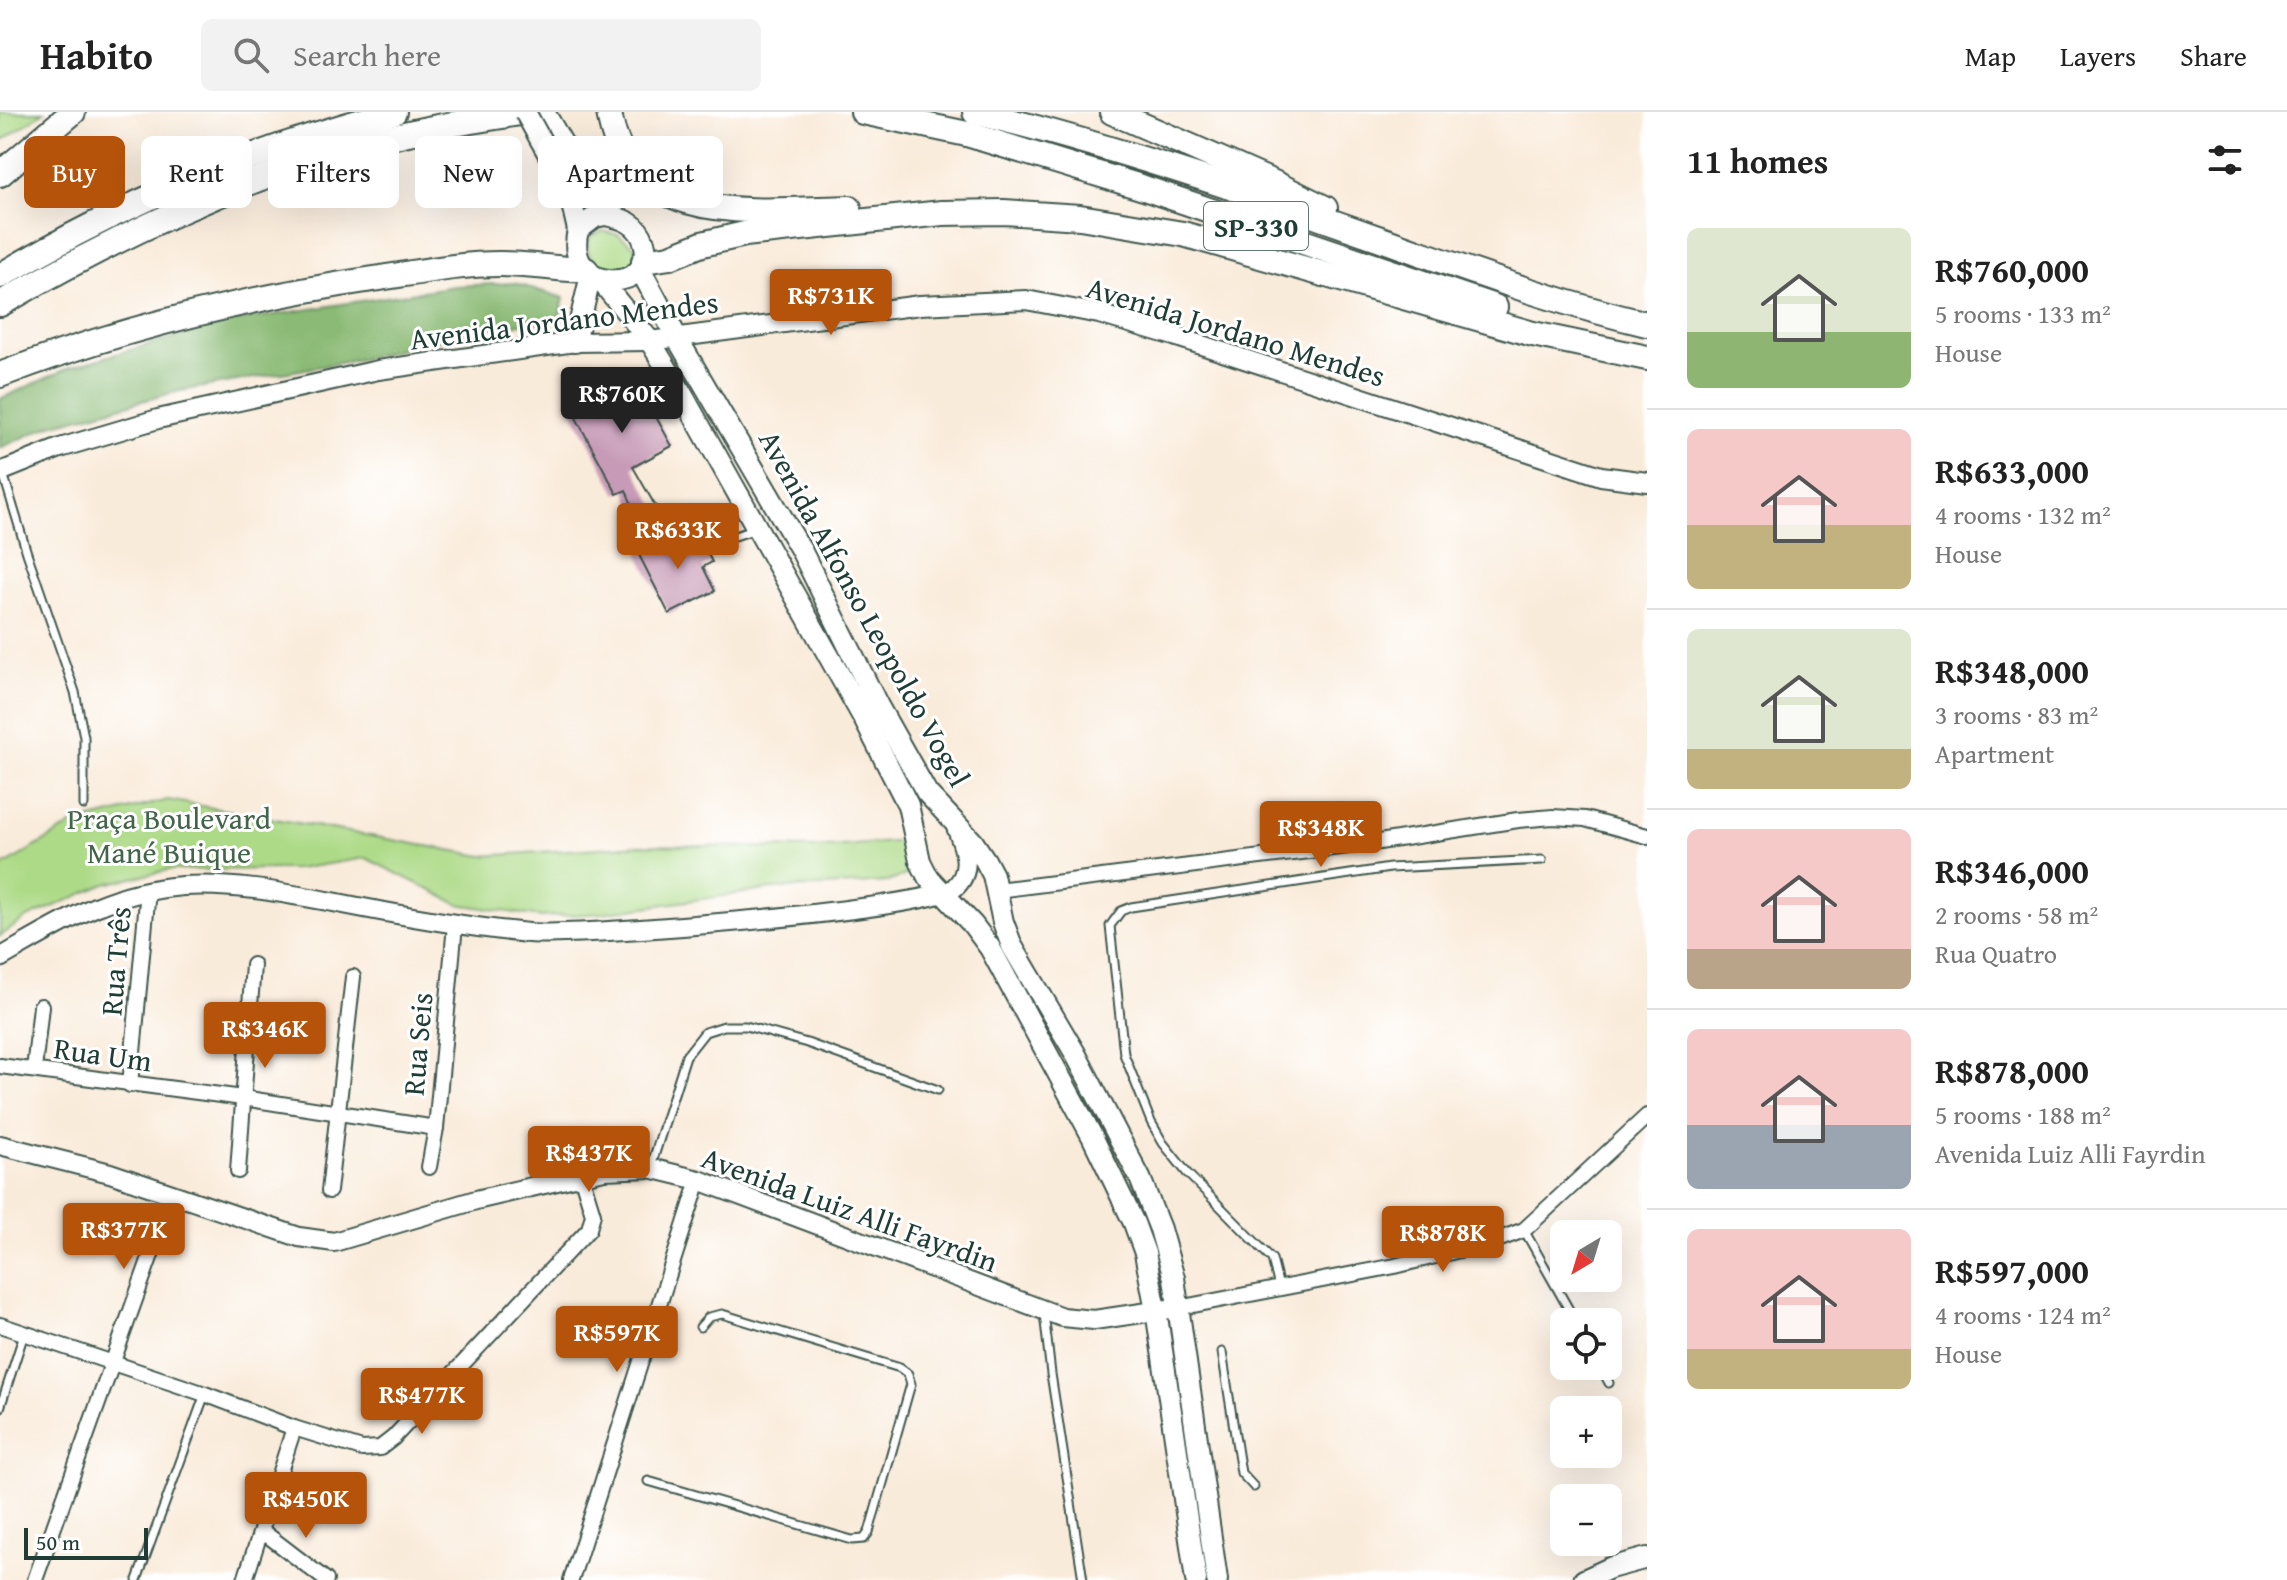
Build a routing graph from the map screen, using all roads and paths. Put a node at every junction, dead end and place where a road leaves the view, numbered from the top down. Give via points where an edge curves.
1 (73, 112) edge
2 (394, 112) edge
3 (526, 112) edge
4 (544, 112) edge
5 (609, 112) edge
6 (863, 112) edge
7 (975, 112) edge
8 (1112, 112) edge
9 (542, 136) edge
10 (555, 136) edge
11 (0, 174) edge
12 (578, 208) edge
13 (604, 208) edge
14 (942, 213) junction
15 (615, 217) junction
16 (578, 230) junction
17 (1375, 237) junction
18 (642, 265) junction
19 (592, 275) junction
20 (0, 276) edge
21 (0, 304) edge
22 (1647, 324) edge
23 (677, 338) junction
24 (650, 341) junction
25 (575, 342) junction
26 (1647, 349) edge
27 (1647, 358) edge
28 (0, 375) edge
29 (1, 471) edge
30 (1647, 482) edge
31 (758, 529) junction
32 (717, 542) dead end
33 (84, 805) dead end
34 (955, 824) junction
35 (1647, 836) edge
36 (1542, 860) dead end
37 (148, 890) junction
38 (997, 890) junction
39 (943, 894) junction
40 (455, 925) junction
41 (0, 958) edge
42 (253, 965) dead end
43 (353, 977) dead end
44 (41, 1006) dead end
45 (0, 1066) edge
46 (34, 1070) junction
47 (130, 1085) junction
48 (938, 1090) dead end
49 (243, 1098) junction
50 (336, 1114) junction
51 (1647, 1116) edge
52 (436, 1128) junction
53 (0, 1145) edge
54 (429, 1167) dead end
55 (650, 1168) junction
56 (238, 1171) dead end
57 (581, 1175) junction
58 (699, 1180) junction
59 (329, 1191) dead end
60 (173, 1193) junction
61 (1524, 1230) junction
62 (1279, 1288) junction
63 (1178, 1308) junction
64 (1568, 1308) edge
65 (1156, 1310) junction
66 (1044, 1311) junction
67 (0, 1325) edge
68 (700, 1327) dead end
69 (24, 1334) junction
70 (1222, 1352) dead end
71 (111, 1363) junction
72 (1607, 1380) edge
73 (1609, 1383) dead end
74 (205, 1394) junction
75 (0, 1408) edge
76 (294, 1428) junction
77 (648, 1481) dead end
78 (1254, 1487) dead end
79 (262, 1531) junction
80 (1647, 1558) edge
81 (35, 1580) edge
82 (137, 1580) edge
83 (245, 1580) edge
84 (326, 1580) edge
85 (571, 1580) edge
86 (1083, 1580) edge
87 (1196, 1580) edge
88 (1217, 1580) edge
89 (1584, 1580) edge

1 - 11 highway
2 - 20 highway via 189,179
3 - 9 main road, bridge
3 - 21 highway via 444,125 296,165 153,222
4 - 10 main road
5 - 14 highway via 629,164 647,181 689,204 722,210 896,207
6 - 26 highway, SP-330 via 982,138 1544,323
7 - 17 highway, SP-330
8 - 17 highway via 1274,183
12 - 16 main road
13 - 15 main road
14 - 18 highway via 745,234
14 - 27 highway via 1080,217 1183,234 1533,334
15 - 16 main road via 595,217
15 - 18 main road via 640,232 645,246
16 - 19 main road via 576,251
17 - 22 highway, SP-330 via 1578,308
18 - 19 main road via 629,278 615,282
18 - 23 main road, Avenida Alfonso Leopoldo Vogel
19 - 24 main road, Avenida Alfonso Leopoldo Vogel
19 - 25 main road
19 - 28 highway via 499,264 467,266 276,295 89,345
23 - 24 street, Avenida Jordano Mendes
23 - 30 street, Avenida Jordano Mendes via 920,305 1026,300 1174,336 1601,476
23 - 34 main road, Avenida Alfonso Leopoldo Vogel via 801,550 927,793
24 - 25 street, Avenida Jordano Mendes
24 - 31 main road, Avenida Alfonso Leopoldo Vogel
25 - 29 street, Avenida Jordano Mendes via 378,370 158,419
29 - 33 lane via 75,692 84,737
31 - 32 lane
31 - 39 main road, Avenida Alfonso Leopoldo Vogel via 908,805 923,869
34 - 38 main road, Avenida Alfonso Leopoldo Vogel via 985,860
34 - 39 street via 966,863 962,879
35 - 38 street via 1585,819 1530,819
36 - 62 lane via 1390,868 1282,883 1131,907 1110,926 1124,1054 1151,1122 1187,1173 1272,1259
37 - 40 street via 257,890
37 - 41 street via 98,905
37 - 47 street, Rua Três
38 - 63 main road, Avenida Alfonso Leopoldo Vogel via 1012,946 1140,1178 1160,1229
39 - 40 street via 794,916 580,933
39 - 65 main road, Avenida Alfonso Leopoldo Vogel via 990,948 1092,1136 1134,1223
40 - 52 street, Rua Seis
42 - 49 street
43 - 50 street
44 - 46 street
45 - 46 street, Rua Um
46 - 47 street, Rua Um
47 - 49 street, Rua Um
48 - 55 lane via 807,1043 746,1026 724,1026 705,1032 686,1056
49 - 50 street, Rua Um
49 - 56 street
50 - 52 street, Rua Um
50 - 59 street
51 - 61 street, Avenida Luiz Alli Fayrdin
52 - 54 street, Rua Seis
53 - 60 street, Avenida Luiz Alli Fayrdin
55 - 57 street, Avenida Luiz Alli Fayrdin
55 - 58 street, Avenida Luiz Alli Fayrdin
57 - 60 street, Avenida Luiz Alli Fayrdin via 334,1242 299,1237
57 - 76 street via 593,1214 589,1229 393,1438 380,1448 362,1449
58 - 66 street, Avenida Luiz Alli Fayrdin
58 - 85 street
60 - 71 street
61 - 62 street, Avenida Luiz Alli Fayrdin via 1395,1266
61 - 64 lane
62 - 63 street, Avenida Luiz Alli Fayrdin
63 - 65 street, Avenida Luiz Alli Fayrdin
63 - 88 main road, Avenida Alfonso Leopoldo Vogel
65 - 66 street, Avenida Luiz Alli Fayrdin via 1094,1320
65 - 87 main road, Avenida Alfonso Leopoldo Vogel
66 - 86 lane
67 - 69 street
68 - 77 lane via 709,1317 722,1314 908,1374 911,1384 869,1532 864,1539 852,1540
69 - 71 street
69 - 75 lane
70 - 78 lane via 1241,1473
71 - 74 street
71 - 81 street
72 - 73 lane
74 - 76 street
74 - 82 lane
76 - 79 street
79 - 83 street
79 - 84 street
80 - 89 main road

